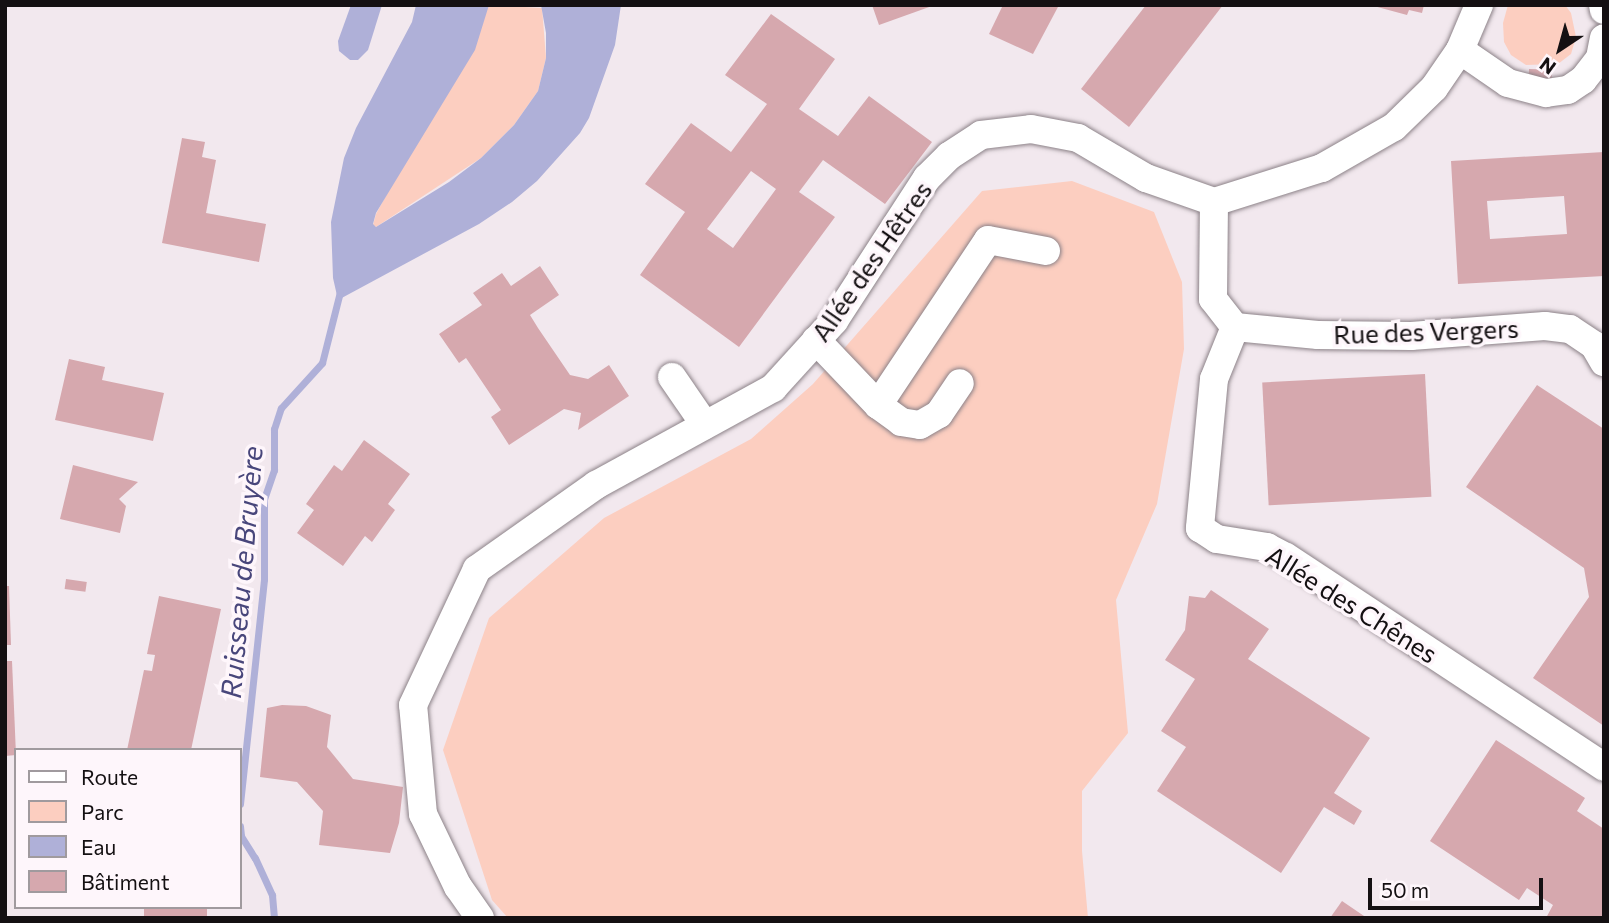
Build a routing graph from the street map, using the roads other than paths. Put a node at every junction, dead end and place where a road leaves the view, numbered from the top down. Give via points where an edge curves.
1 (1479, 5) edge
2 (1604, 38) edge
3 (1461, 50) junction
4 (1214, 202) junction
5 (1046, 251) dead end
6 (1235, 327) junction
7 (816, 340) junction
8 (1604, 362) edge
9 (672, 377) dead end
10 (960, 383) dead end
11 (878, 405) junction
12 (705, 425) junction
13 (1604, 767) edge
14 (480, 918) edge

1 - 3 street
2 - 3 street via 1600,58 1583,80 1568,90 1546,93 1508,83
3 - 4 street via 1434,88 1394,127 1322,168
4 - 6 street via 1213,299
4 - 7 street, Allée des Hêtres via 1146,178 1078,138 1031,129 981,135 949,156 927,178 834,321
5 - 11 street via 988,240
6 - 8 street, Rue des Vergers via 1318,335 1411,336 1545,326 1570,329 1594,345
6 - 13 street, Allée des Chênes via 1214,379 1200,528 1217,539 1267,547 1286,558
7 - 11 street
7 - 12 street, Allée des Hêtres via 773,388
9 - 12 street
10 - 11 street via 939,414 920,425 901,422
12 - 14 street, Allée des Hêtres via 596,485 477,569 413,705 423,814 457,887

